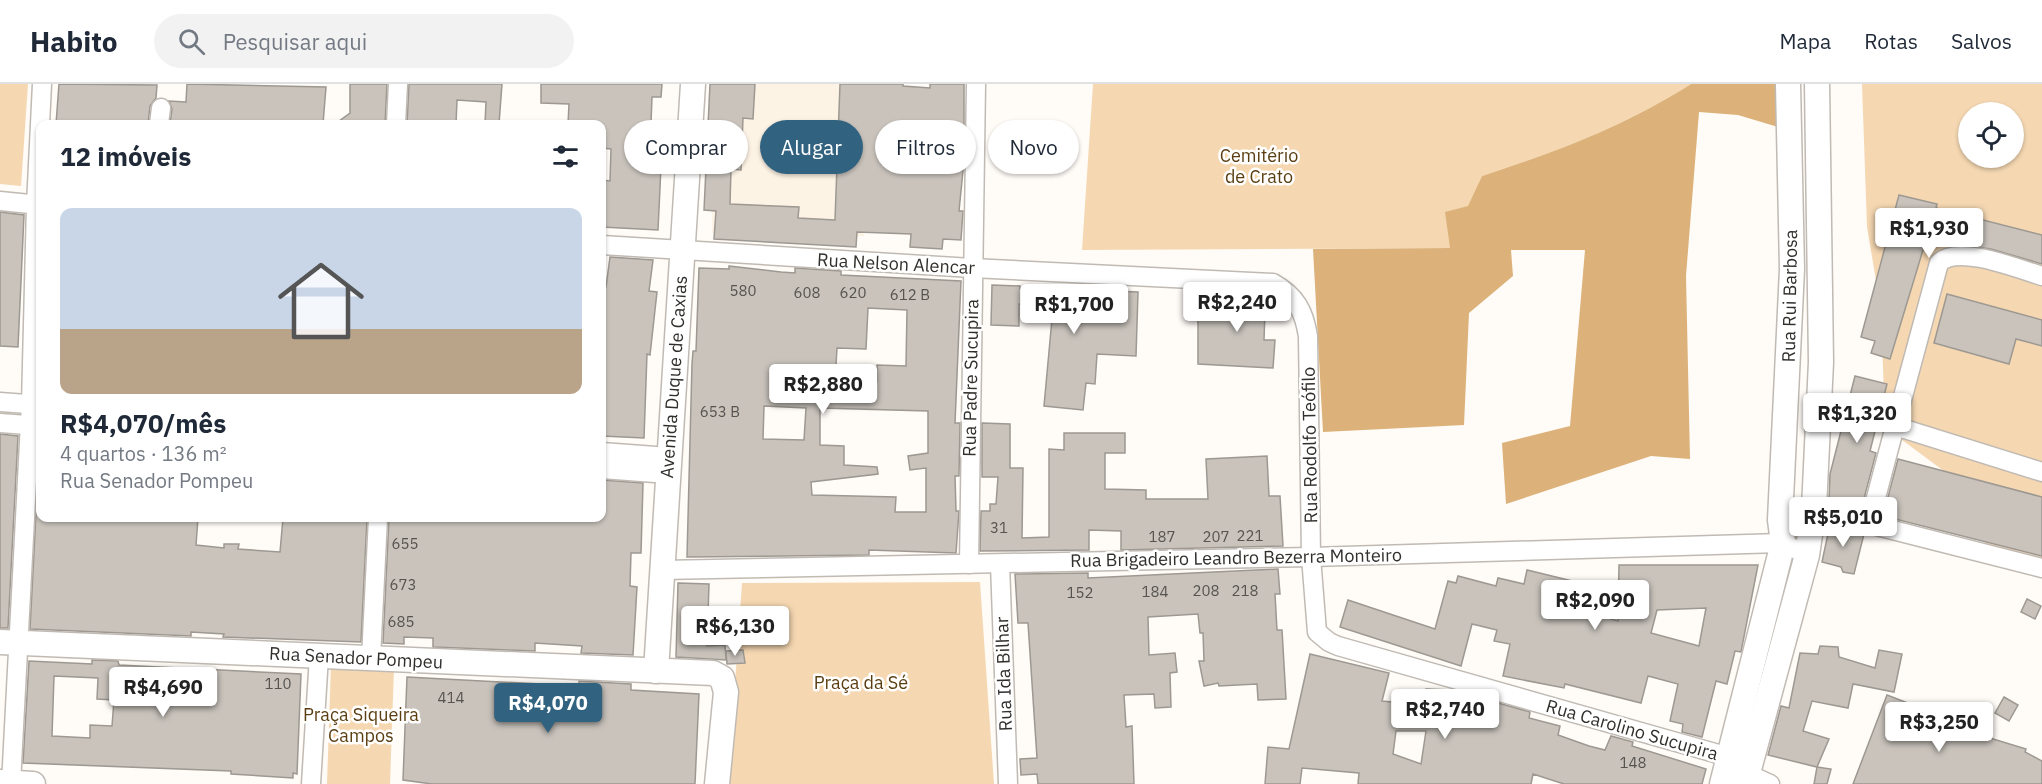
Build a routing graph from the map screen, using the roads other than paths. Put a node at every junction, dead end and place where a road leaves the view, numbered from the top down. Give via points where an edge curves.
1 (42, 84) edge
2 (398, 84) edge
3 (693, 84) edge
4 (976, 84) edge
5 (1788, 84) edge
6 (1816, 84) edge
7 (41, 120) edge
8 (396, 120) edge
9 (0, 201) edge
10 (36, 205) edge
11 (606, 245) edge
12 (682, 251) junction
13 (972, 268) junction
14 (2042, 276) edge
15 (1294, 298) joint
16 (0, 402) edge
17 (36, 404) edge
18 (0, 423) edge
19 (35, 426) edge
20 (1895, 426) junction
21 (606, 453) edge
22 (668, 466) junction
23 (606, 470) edge
24 (2042, 472) edge
25 (1814, 507) junction
26 (378, 522) edge
27 (1869, 524) junction
28 (1783, 543) junction
29 (1807, 555) junction
30 (1311, 557) junction
31 (969, 564) junction
32 (1000, 564) junction
33 (2042, 568) edge
34 (662, 570) junction
35 (1317, 632) joint
36 (9, 643) edge
37 (319, 656) junction
38 (371, 658) junction
39 (656, 671) junction
40 (1729, 757) junction
41 (1746, 779) edge
42 (14, 783) edge
43 (311, 784) edge
44 (717, 784) edge
45 (1008, 784) edge
46 (1722, 784) edge
47 (1770, 784) edge

1 - 7 street
2 - 8 street
3 - 12 main road, Avenida Duque de Caxias
4 - 13 street, Rua Padre Sucupira
5 - 28 main road, Rua Rui Barbosa via 1792,269 1780,520
6 - 25 main road, Rua Rui Barbosa via 1821,254 1820,426
9 - 10 street
11 - 12 street, Rua Nelson Alencar
12 - 13 street, Rua Nelson Alencar
12 - 22 main road, Avenida Duque de Caxias
13 - 15 street, Rua Nelson Alencar via 1264,282 1273,283
13 - 31 street, Rua Padre Sucupira
14 - 20 street via 1962,254 1943,259 1935,273
15 - 30 street, Rua Rodolfo Teófilo via 1308,336
16 - 17 street
17 - 19 street
18 - 19 street
19 - 36 street
20 - 24 street
20 - 27 street
21 - 22 street
22 - 23 street
22 - 34 main road, Avenida Duque de Caxias
25 - 27 street
25 - 29 main road, Rua Rui Barbosa
26 - 38 street
27 - 33 street
28 - 29 street, Rua Brigadeiro Leandro Bezerra Monteiro
28 - 30 street, Rua Brigadeiro Leandro Bezerra Monteiro
28 - 40 main road, Rua Rui Barbosa
29 - 41 main road, Rua Rui Barbosa
30 - 32 street, Rua Brigadeiro Leandro Bezerra Monteiro
30 - 35 street, Rua Rodolfo Teófilo
31 - 32 street, Rua Brigadeiro Leandro Bezerra Monteiro
31 - 34 street, Rua Brigadeiro Leandro Bezerra Monteiro
32 - 45 street, Rua Ida Bilhar
34 - 39 main road, Avenida Duque de Caxias
35 - 40 street, Rua Carolino Sucupira via 1338,646
36 - 37 main road, Rua Senador Pompeu
36 - 42 street
37 - 38 main road, Rua Senador Pompeu
37 - 43 street
38 - 39 main road, Rua Senador Pompeu
39 - 44 main road, Rua Senador Pompeu via 713,673 722,678 726,692
40 - 41 street, Rua Carolino Sucupira
40 - 46 main road, Rua Rui Barbosa
41 - 47 street, Rua Carolino Sucupira

